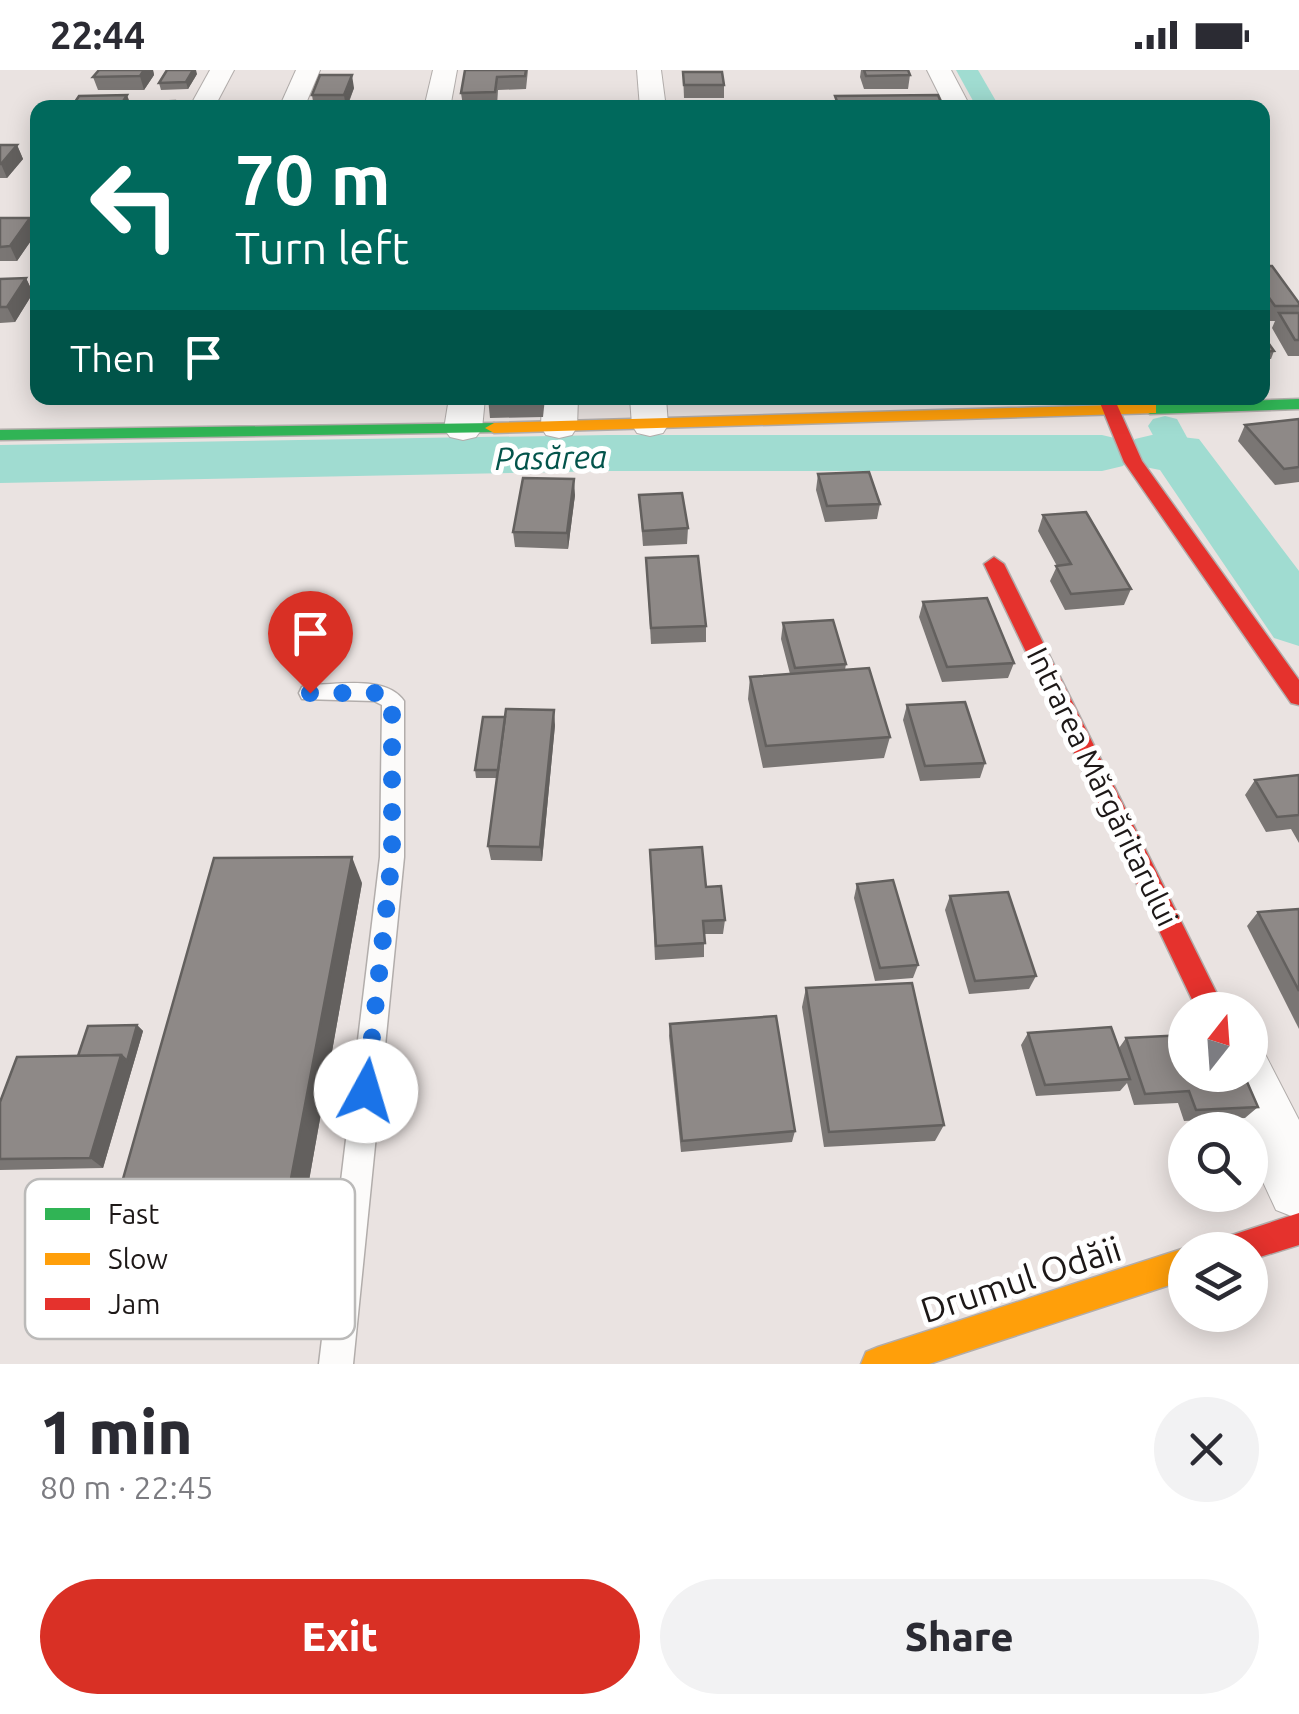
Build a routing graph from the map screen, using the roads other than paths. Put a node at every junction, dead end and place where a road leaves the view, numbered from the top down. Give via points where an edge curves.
1 (222, 70) edge
2 (308, 70) edge
3 (446, 70) edge
4 (649, 70) edge
5 (939, 70) edge
6 (205, 100) edge
7 (294, 100) edge
8 (439, 100) edge
9 (652, 100) edge
10 (955, 100) edge
11 (1270, 404) edge
12 (1299, 404) edge
13 (1110, 405) edge
14 (991, 407) edge
15 (774, 410) edge
16 (649, 411) edge
17 (560, 412) edge
18 (465, 413) edge
19 (0, 435) edge
20 (994, 564) dead end
21 (310, 693) dead end
22 (1299, 697) edge
23 (1203, 992) edge
24 (1252, 1092) edge
25 (1299, 1187) edge
26 (355, 1192) edge
27 (1299, 1229) edge
28 (1268, 1239) edge
29 (1168, 1270) edge
30 (339, 1339) edge
31 (336, 1364) edge
32 (878, 1364) edge

1 - 6 street
2 - 7 street
3 - 8 street
4 - 9 street
5 - 10 street
11 - 12 street
13 - 14 street
13 - 22 street via 1132,462
14 - 15 street
15 - 16 street
16 - 17 street
17 - 18 street
18 - 19 street
20 - 23 street, Intrarea Mărgăritarului
21 - 26 lane via 377,693 392,702 392,857
24 - 25 street
27 - 28 street
29 - 32 street, Drumul Odăii
30 - 31 lane

